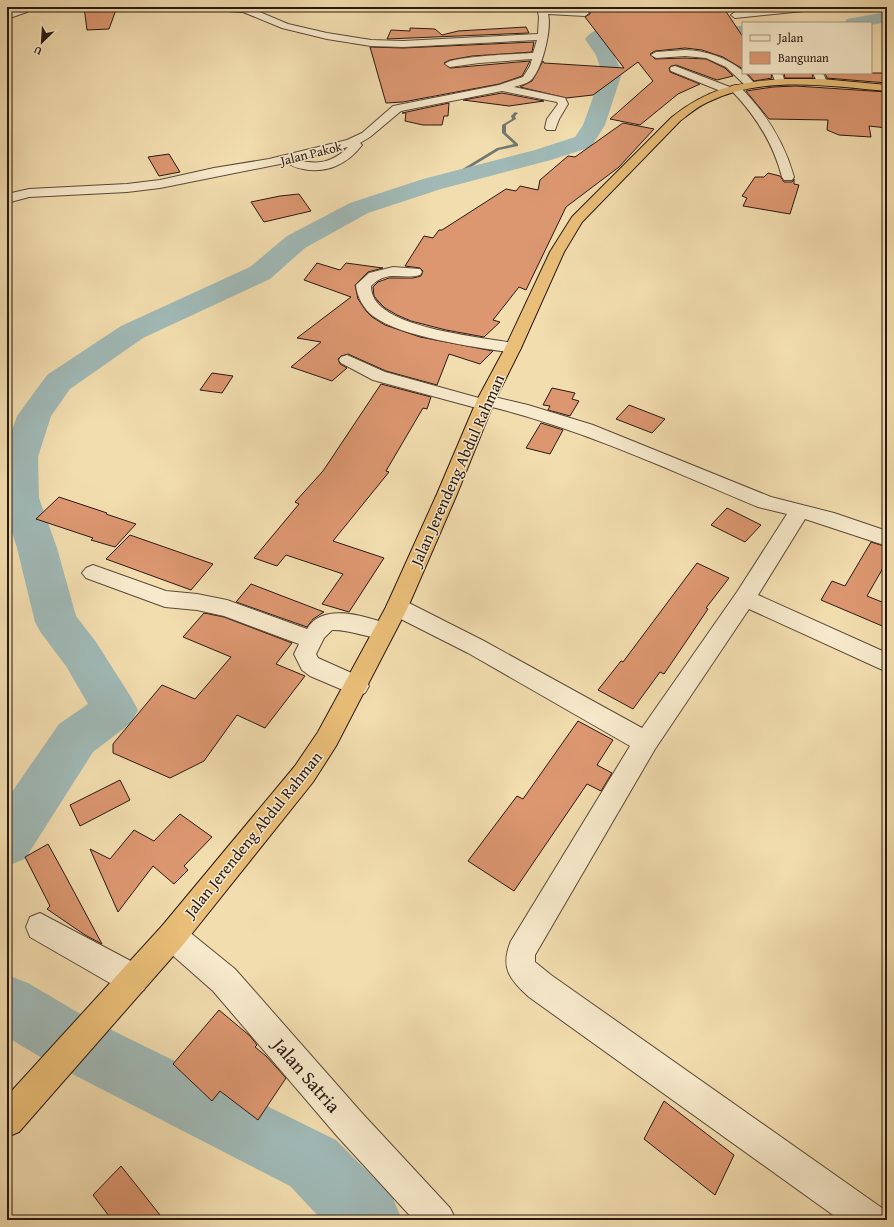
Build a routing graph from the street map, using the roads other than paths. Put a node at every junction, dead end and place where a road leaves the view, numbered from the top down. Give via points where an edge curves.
1 (28, 7) edge
2 (212, 7) edge
3 (235, 7) edge
4 (813, 7) edge
5 (542, 9) edge
6 (585, 13) dead end
7 (735, 15) dead end
8 (7, 16) edge
9 (542, 37) junction
10 (656, 55) dead end
11 (537, 56) junction
12 (472, 61) junction
13 (450, 64) dead end
14 (675, 69) dead end
15 (490, 71) dead end
16 (778, 77) edge
17 (820, 77) edge
18 (498, 85) junction
19 (738, 88) junction
20 (887, 88) edge
21 (551, 128) dead end
22 (788, 176) dead end
23 (45, 179) dead end
24 (40, 192) junction
25 (9, 196) edge
26 (415, 272) dead end
27 (512, 348) junction
28 (346, 360) dead end
29 (485, 402) junction
30 (800, 512) junction
31 (887, 539) edge
32 (94, 573) dead end
33 (745, 598) junction
34 (397, 607) junction
35 (383, 631) junction
36 (313, 640) junction
37 (887, 663) edge
38 (357, 686) junction
39 (646, 742) junction
40 (40, 927) dead end
41 (172, 936) junction
42 (133, 979) junction
43 (7, 1120) edge
44 (438, 1220) edge
45 (870, 1220) edge

1 - 8 street
2 - 3 street
3 - 9 street via 255,12 285,26 327,36 371,42 403,44
4 - 7 street
5 - 6 street
5 - 9 street
9 - 11 street
10 - 19 street via 689,52 711,55 741,73
11 - 12 street
11 - 18 street via 535,66 527,79 515,84
12 - 13 street
12 - 15 street
14 - 19 street
16 - 17 highway, Jalan Jerendeng Abdul Rahman
16 - 19 highway, Jalan Jerendeng Abdul Rahman
17 - 20 highway, Jalan Jerendeng Abdul Rahman
18 - 21 street via 561,100 563,104 553,119
18 - 24 street, Jalan Pakok via 430,106 395,109 376,128 360,139 288,159 145,187
19 - 22 street via 771,133
19 - 27 highway, Jalan Jerendeng Abdul Rahman via 705,99 684,112 577,220 557,252
23 - 24 street
24 - 25 street, Jalan Pakok
26 - 27 street via 374,274 363,285 363,292 370,305 381,314 417,328
27 - 29 highway, Jalan Jerendeng Abdul Rahman
28 - 29 street via 379,376 405,384
29 - 30 street via 587,429 753,498
29 - 34 highway, Jalan Jerendeng Abdul Rahman
30 - 31 street via 827,518
30 - 33 street
32 - 36 street via 165,599 227,608
33 - 37 street
33 - 39 street
34 - 35 highway, Jalan Jerendeng Abdul Rahman
34 - 39 street via 476,647
35 - 36 street via 339,620 325,623 318,629
35 - 38 highway, Jalan Jerendeng Abdul Rahman
36 - 38 street via 305,654 310,664
38 - 41 highway, Jalan Jerendeng Abdul Rahman via 328,739 304,774
39 - 45 street via 521,951 519,964 540,986
40 - 42 street
41 - 42 highway, Jalan Jerendeng Abdul Rahman
41 - 44 street, Jalan Satria via 224,980 349,1124
42 - 43 highway, Jalan Jerendeng Abdul Rahman

